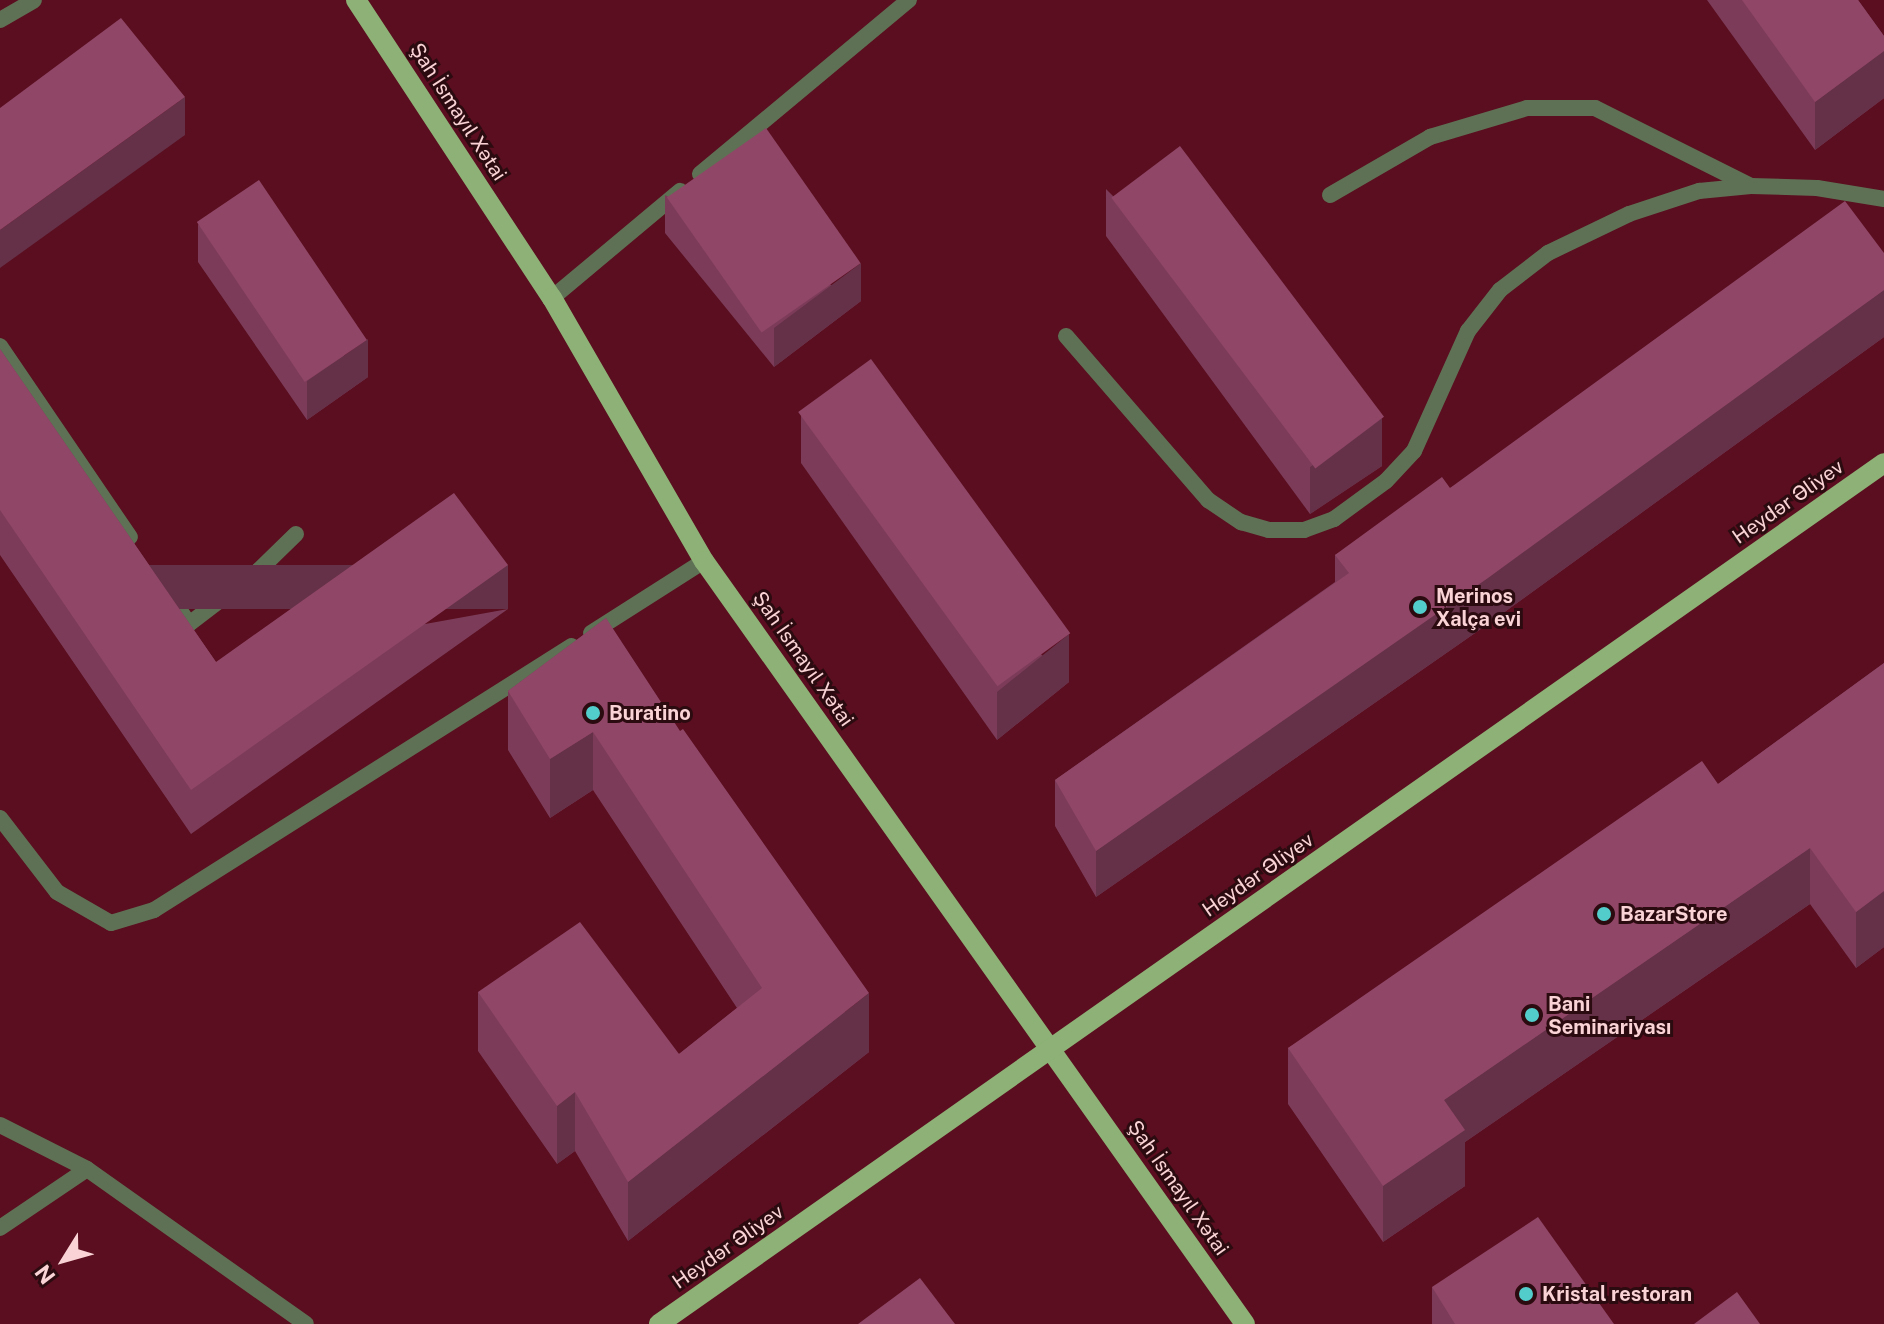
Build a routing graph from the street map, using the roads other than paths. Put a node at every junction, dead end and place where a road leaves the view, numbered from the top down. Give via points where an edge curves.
1 (34, 0) edge
2 (356, 0) edge
3 (909, 0) edge
4 (0, 20) edge
5 (1751, 186) junction
6 (1330, 195) dead end
7 (1884, 199) edge
8 (552, 298) junction
9 (1066, 336) dead end
10 (0, 346) edge
11 (1884, 463) edge
12 (296, 534) dead end
13 (144, 558) edge
14 (704, 561) junction
15 (171, 597) edge
16 (0, 818) edge
17 (1051, 1050) junction
18 (0, 1125) edge
19 (87, 1169) junction
20 (0, 1228) edge
21 (306, 1324) edge
22 (659, 1324) edge
23 (1245, 1324) edge

1 - 4 street
2 - 8 main road, Şah İsmayıl Xətai
3 - 8 street
5 - 6 street via 1595,108 1527,108 1430,137
5 - 7 street via 1817,188
5 - 9 street via 1699,191 1629,214 1548,253 1500,290 1468,331 1414,451 1386,481 1334,519 1304,530 1269,530 1241,522 1208,500
8 - 14 main road, Şah İsmayıl Xətai
10 - 13 street
11 - 17 main road, Heydər Əliyev
12 - 15 street via 189,624
14 - 16 street via 154,910 111,923 57,892
14 - 17 main road, Şah İsmayıl Xətai
17 - 22 main road, Heydər Əliyev
17 - 23 main road, Şah İsmayıl Xətai
18 - 19 street
19 - 20 street
19 - 21 street

